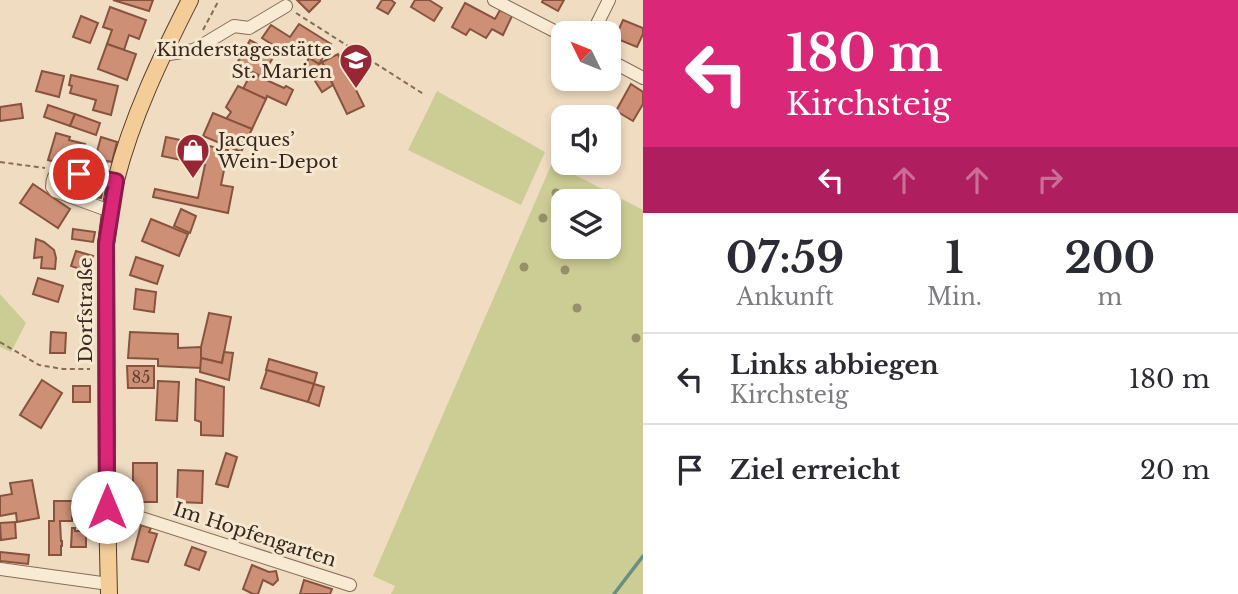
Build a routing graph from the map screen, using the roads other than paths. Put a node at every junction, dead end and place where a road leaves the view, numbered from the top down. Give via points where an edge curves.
1 (190, 0) edge
2 (494, 0) edge
3 (609, 0) edge
4 (286, 6) road end
5 (598, 21) edge
6 (551, 29) edge
7 (163, 55) junction
8 (621, 66) edge
9 (643, 78) edge
10 (116, 181) junction
11 (110, 211) junction
12 (107, 507) junction
13 (0, 569) edge
14 (351, 585) dead end
15 (109, 589) edge

1 - 7 main road, Dorfstraße
2 - 6 street
3 - 5 street
4 - 7 street via 249,28 234,26 194,50
7 - 10 main road, Dorfstraße via 141,103
8 - 9 street
10 - 11 main road, Dorfstraße
10 - 11 street via 60,170 52,180 55,191
11 - 12 main road, Dorfstraße via 106,244
12 - 14 street, Im Hopfengarten
12 - 15 main road, Dorfstraße
13 - 15 street

